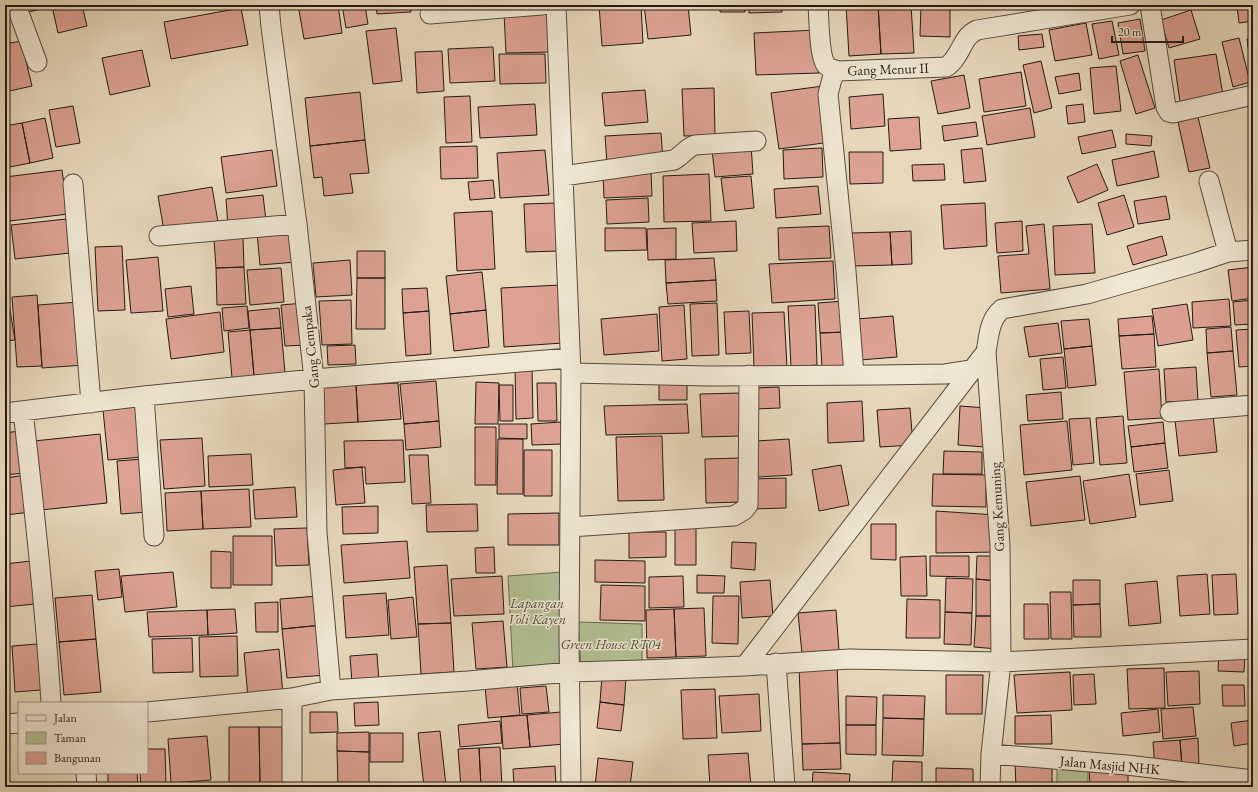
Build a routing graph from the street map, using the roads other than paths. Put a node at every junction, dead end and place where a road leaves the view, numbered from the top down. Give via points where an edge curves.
1 (16, 5) edge
2 (269, 5) edge
3 (542, 5) edge
4 (556, 5) edge
5 (818, 5) edge
6 (1130, 5) edge
7 (1150, 5) edge
8 (430, 14) dead end
9 (37, 62) dead end
10 (837, 70) junction
11 (1253, 95) edge
12 (756, 141) dead end
13 (563, 176) junction
14 (1209, 181) dead end
15 (73, 184) dead end
16 (297, 224) junction
17 (159, 236) dead end
18 (1253, 250) edge
19 (1228, 252) junction
20 (986, 352) junction
21 (571, 365) junction
22 (971, 370) junction
23 (749, 375) junction
24 (854, 375) junction
25 (314, 379) junction
26 (144, 396) junction
27 (90, 402) junction
28 (1253, 405) edge
29 (14, 412) edge
30 (1170, 412) dead end
31 (570, 527) junction
32 (154, 536) dead end
33 (1253, 649) edge
34 (1001, 662) junction
35 (776, 663) junction
36 (745, 666) junction
37 (570, 672) junction
38 (331, 690) junction
39 (292, 698) junction
40 (51, 702) edge
41 (148, 712) edge
42 (18, 723) edge
43 (5, 724) edge
44 (991, 754) junction
45 (86, 774) edge
46 (1253, 780) edge
47 (87, 787) edge
48 (292, 787) edge
49 (571, 787) edge
50 (784, 787) edge
51 (990, 787) edge

1 - 9 street
2 - 16 street, Gang Cempaka
3 - 8 street
4 - 13 street
5 - 10 street via 823,61 826,66
6 - 10 street, Gang Menur II via 977,30 970,34 953,61 946,67
7 - 11 street via 1166,107 1169,112
10 - 24 street, Gang Menur II via 828,94
12 - 13 street via 695,145 687,148 674,160
13 - 21 street
14 - 19 street
15 - 27 street
16 - 17 street
16 - 25 street, Gang Cempaka
18 - 19 street, Gang Kemuning
19 - 20 street, Gang Kemuning via 1087,294 1002,310 995,315 990,327
20 - 22 street
20 - 34 street, Gang Kemuning via 1000,545
21 - 23 street via 700,376
21 - 25 street
21 - 31 street
22 - 24 street via 945,374
22 - 36 street
23 - 24 street
23 - 31 street via 748,505 744,510 734,516
25 - 26 street
25 - 38 street, Gang Cempaka via 317,533
26 - 27 street
26 - 32 street
27 - 29 street
28 - 30 street
29 - 40 street via 42,577
31 - 37 street
33 - 34 street
34 - 35 street via 849,660
34 - 44 street, Gang Kemuning
35 - 36 street
35 - 50 street
36 - 37 street
37 - 38 street
37 - 49 street
38 - 39 street
39 - 41 street
39 - 48 street
42 - 43 street
44 - 46 street, Jalan Masjid NHK via 1127,765
44 - 51 street, Gang Kemuning
45 - 47 street

